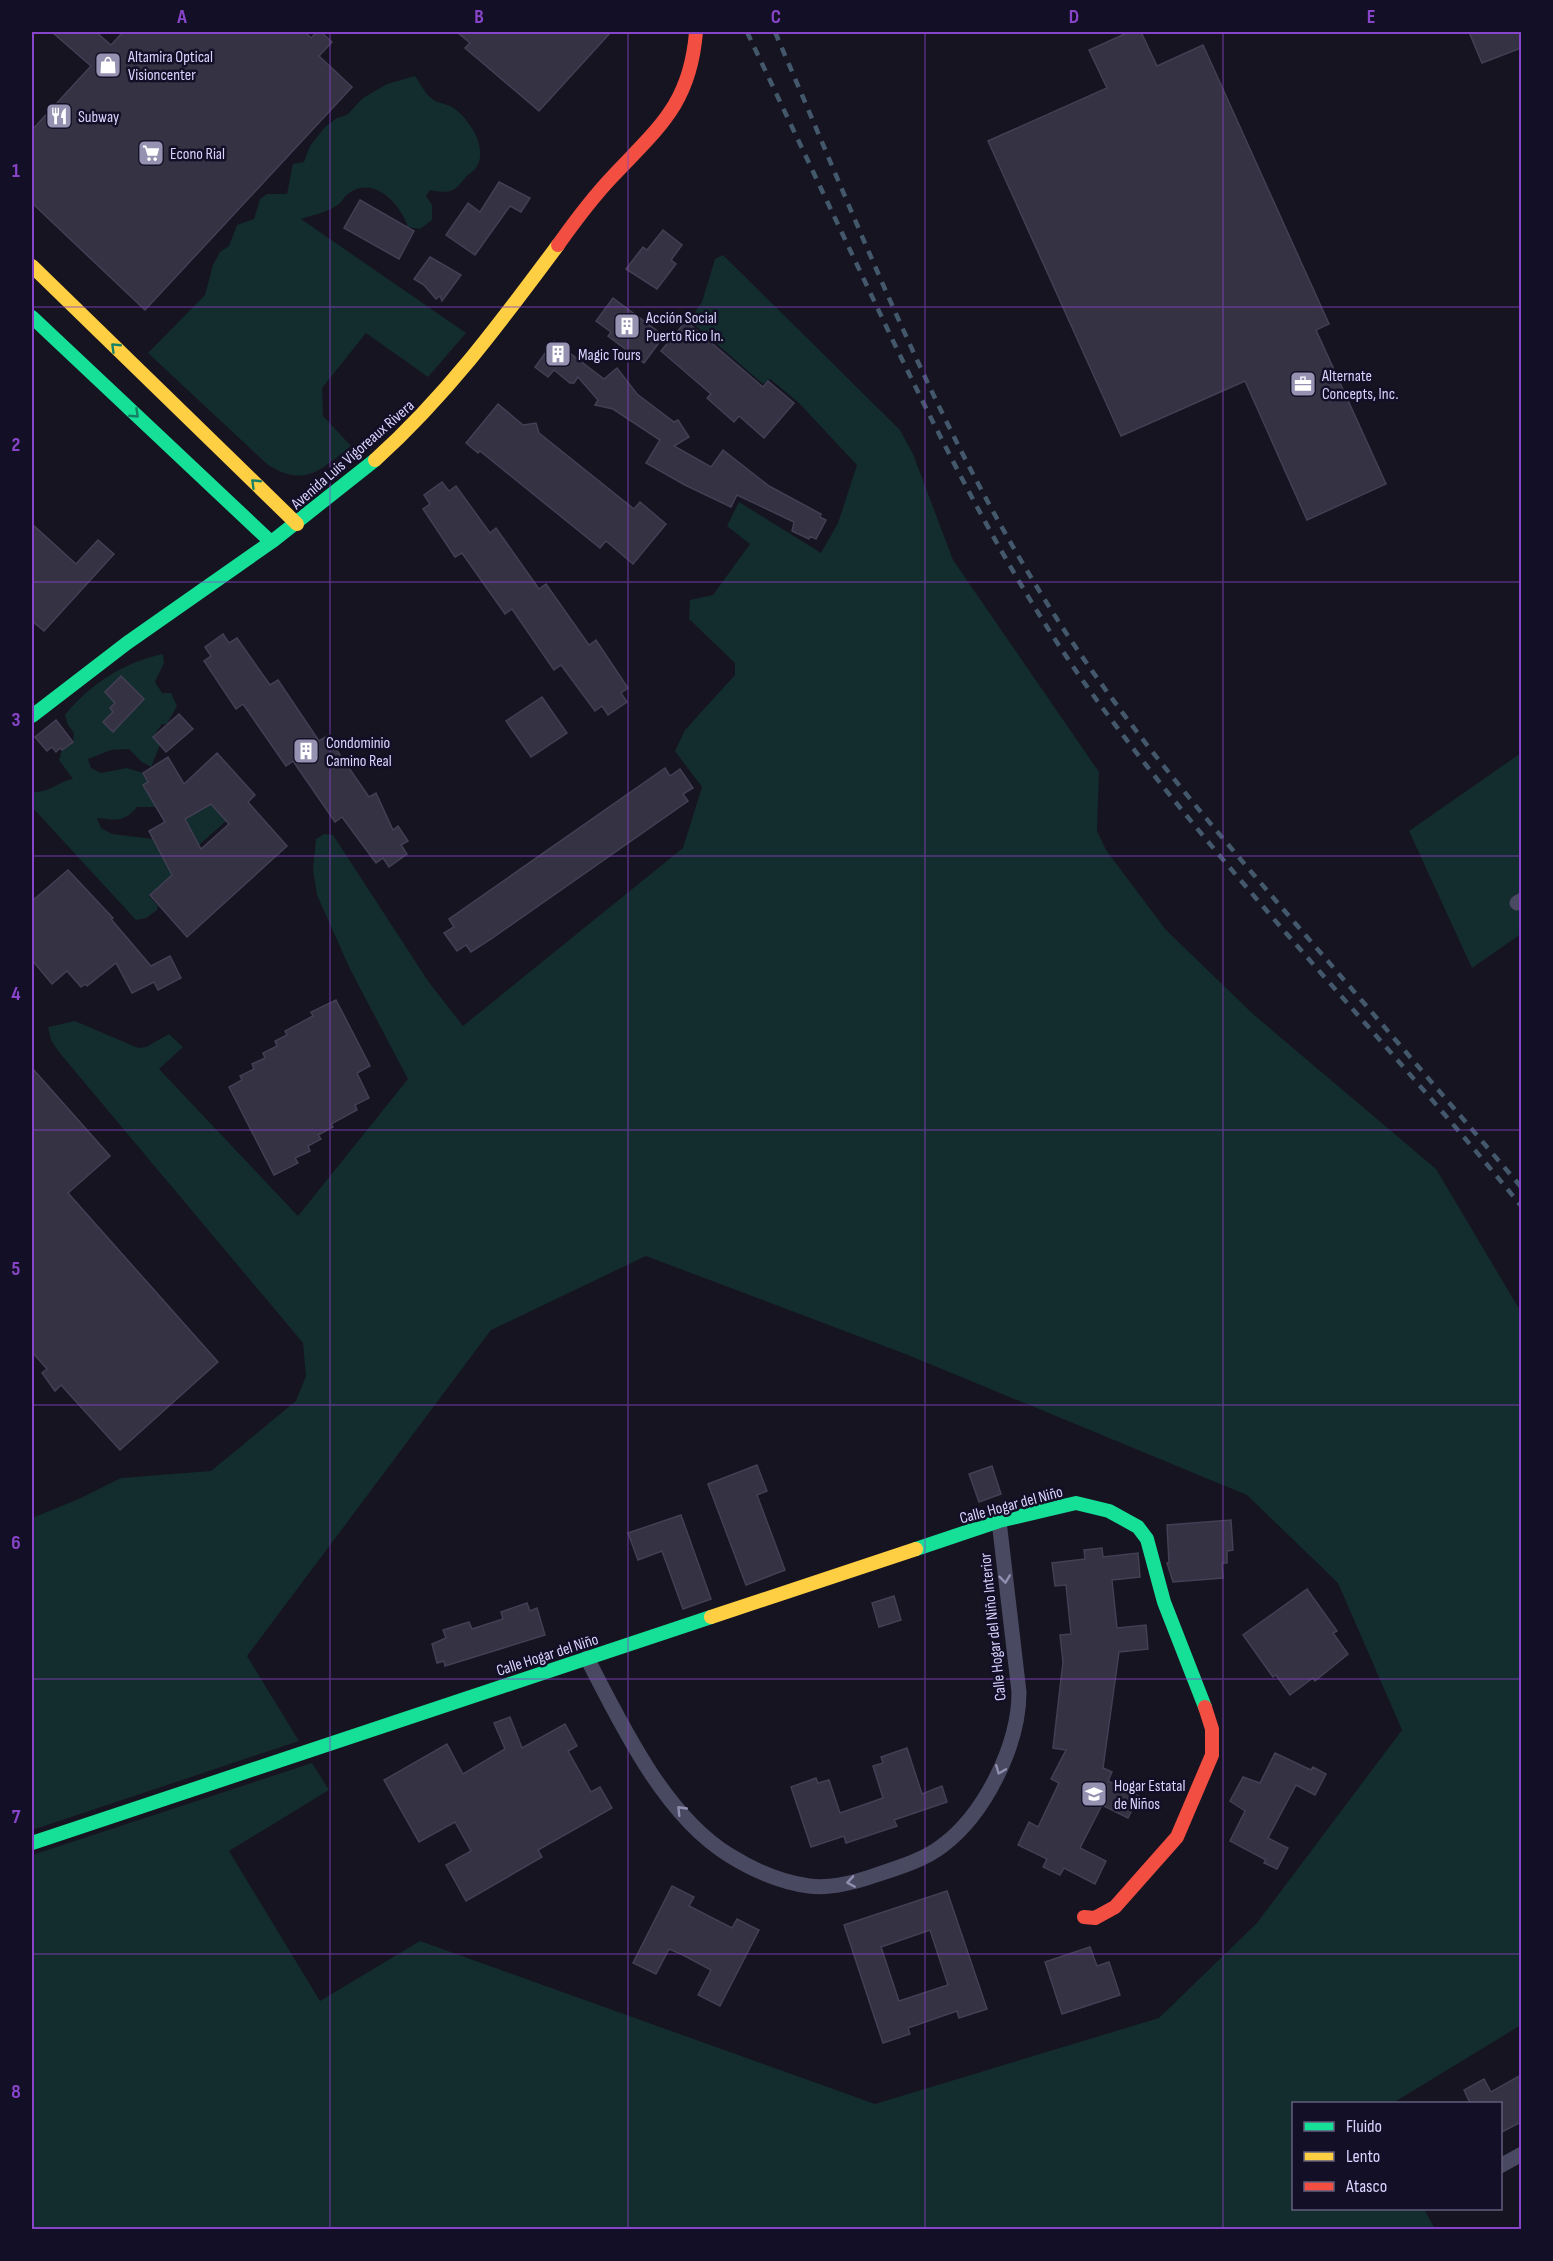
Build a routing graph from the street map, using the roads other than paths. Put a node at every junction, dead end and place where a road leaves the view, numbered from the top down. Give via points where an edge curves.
1 (696, 32) edge
2 (32, 266) edge
3 (32, 317) edge
4 (297, 524) junction
5 (272, 542) junction
6 (32, 716) edge
7 (999, 1521) junction
8 (587, 1658) junction
9 (32, 1843) edge
10 (1084, 1917) dead end
11 (1521, 2154) edge
12 (1502, 2165) edge

1 - 4 main road, Avenida Luis Vigoreaux Rivera via 690,82 670,117 598,193 460,373 413,426
4 -> 2 main road
3 -> 5 main road
4 - 5 main road, Avenida Luis Vigoreaux Rivera
5 - 6 main road, Avenida Luis Vigoreaux Rivera via 78,677
7 - 8 main road, Calle Hogar del Niño
7 -> 8 street, Calle Hogar del Niño Interior via 1019,1713 998,1776 970,1818 942,1846 897,1868 855,1882 811,1887 768,1876 728,1854 702,1833 645,1764
7 - 10 main road, Calle Hogar del Niño via 1076,1503 1109,1511 1138,1527 1147,1539 1164,1602 1212,1729 1212,1755 1177,1837 1115,1907 1095,1918
8 - 9 main road, Calle Hogar del Niño
11 - 12 street

